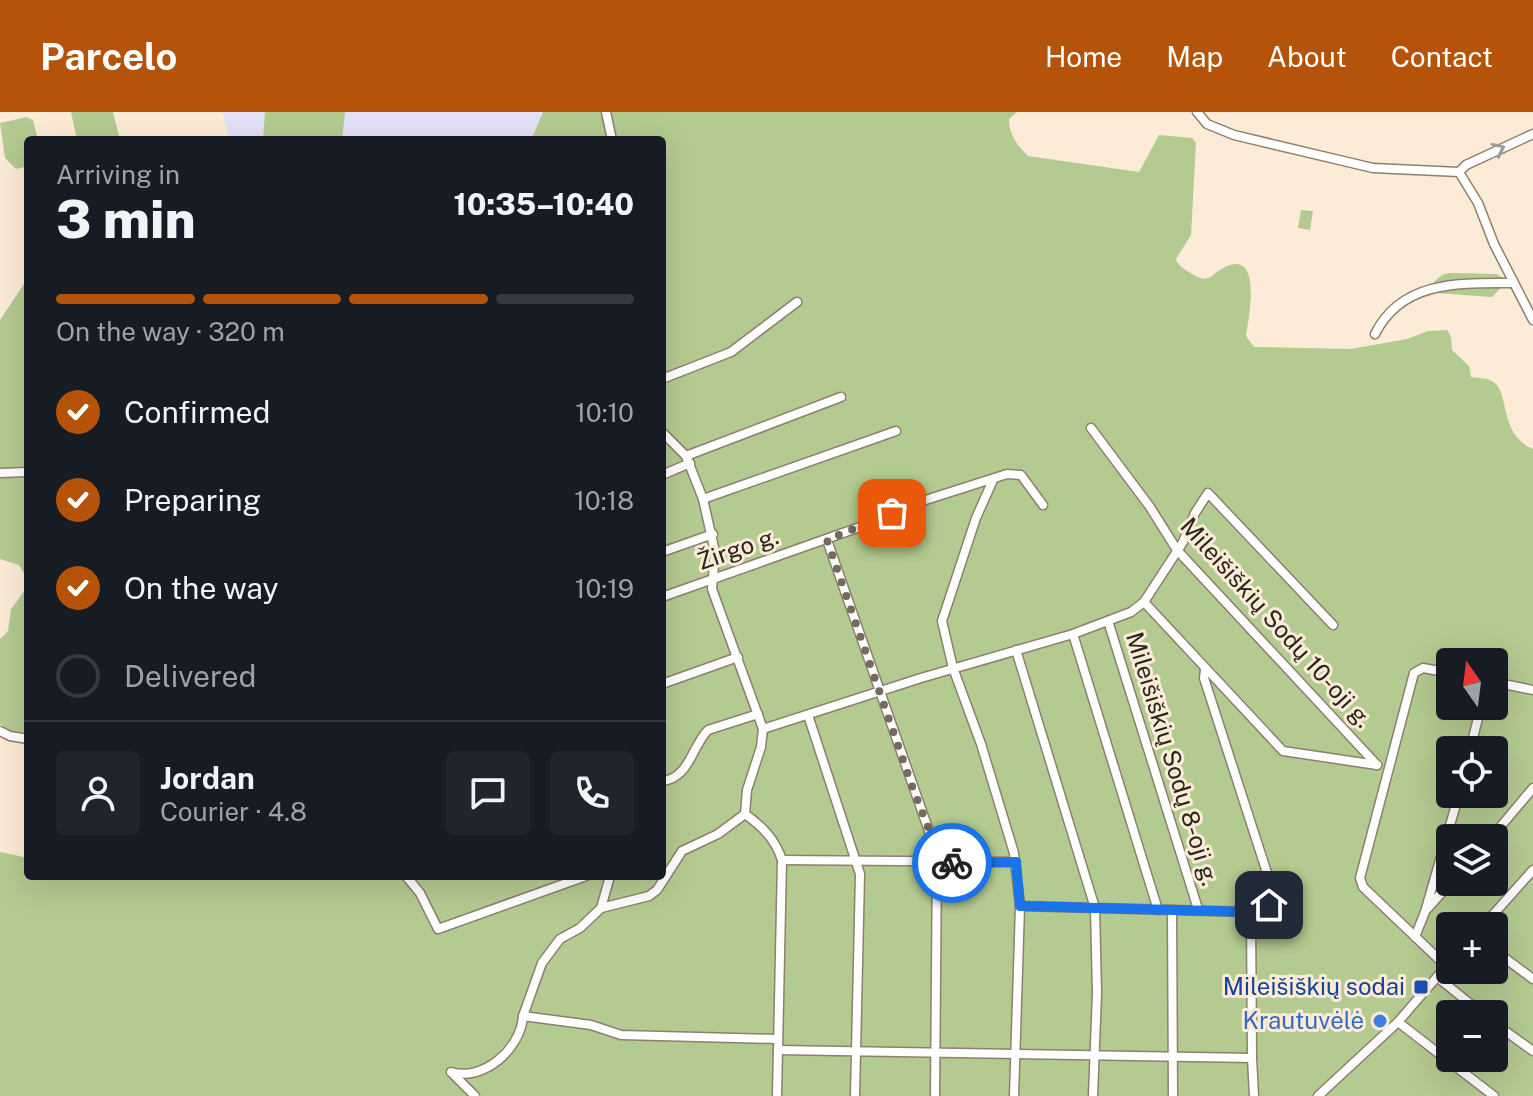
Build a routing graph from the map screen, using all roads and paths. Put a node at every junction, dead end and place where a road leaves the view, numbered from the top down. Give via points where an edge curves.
1 (606, 112) edge
2 (1197, 112) edge
3 (1533, 134) edge
4 (611, 136) edge
5 (1463, 168) junction
6 (1512, 283) junction
7 (797, 302) dead end
8 (1533, 320) edge
9 (1375, 334) dead end
10 (666, 377) edge
11 (841, 397) dead end
12 (1091, 428) dead end
13 (896, 431) dead end
14 (666, 436) edge
15 (688, 460) junction
16 (24, 472) edge
17 (0, 473) edge
18 (666, 473) edge
19 (993, 480) junction
20 (703, 499) junction
21 (1043, 505) dead end
22 (713, 534) junction
23 (827, 540) junction
24 (1177, 550) junction
25 (666, 551) edge
26 (711, 579) junction
27 (666, 596) edge
28 (1144, 602) junction
29 (1108, 621) junction
30 (1333, 625) dead end
31 (1073, 634) junction
32 (1016, 650) junction
33 (738, 657) junction
34 (953, 668) junction
35 (1205, 670) junction
36 (1436, 671) edge
37 (666, 683) edge
38 (1508, 685) edge
39 (1533, 690) edge
40 (879, 693) junction
41 (758, 714) junction
42 (808, 715) junction
43 (763, 729) junction
44 (0, 731) edge
45 (24, 738) edge
46 (1377, 765) junction
47 (1391, 768) junction
48 (666, 780) edge
49 (1533, 788) edge
50 (1455, 808) edge
51 (745, 814) junction
52 (1503, 824) edge
53 (782, 860) junction
54 (856, 862) junction
55 (1016, 862) junction
56 (939, 863) junction
57 (1533, 870) edge
58 (666, 876) edge
59 (409, 880) edge
60 (575, 880) edge
61 (609, 880) edge
62 (663, 880) edge
63 (1439, 896) edge
64 (1020, 906) junction
65 (601, 908) junction
66 (1095, 908) junction
67 (1198, 909) junction
68 (1158, 910) junction
69 (1172, 910) junction
70 (1251, 912) junction
71 (1425, 912) junction
72 (1496, 912) edge
73 (1415, 937) junction
74 (1436, 954) edge
75 (1508, 960) edge
76 (1436, 978) edge
77 (1533, 979) edge
78 (1446, 984) edge
79 (1466, 1000) edge
80 (523, 1016) junction
81 (1398, 1022) junction
82 (1508, 1033) edge
83 (778, 1039) junction
84 (778, 1050) junction
85 (1533, 1051) edge
86 (856, 1052) junction
87 (935, 1054) junction
88 (1015, 1055) junction
89 (1094, 1056) junction
90 (1174, 1057) junction
91 (1252, 1058) junction
92 (475, 1096) edge
93 (777, 1096) edge
94 (855, 1096) edge
95 (935, 1096) edge
96 (1014, 1096) edge
97 (1093, 1096) edge
98 (1173, 1096) edge
99 (1254, 1096) edge
100 (1318, 1096) edge
101 (1494, 1096) edge

1 - 4 street
2 - 5 street via 1207,124 1234,135 1364,166
5 -> 3 street
5 - 6 street
6 - 8 street
6 - 9 street via 1425,289 1393,310
7 - 10 street via 731,352
11 - 15 street
12 - 24 street, Mileišiškių Sodų 10-oji g.
13 - 20 street
14 - 15 street
15 - 18 street
15 - 20 street
16 - 17 street
19 - 21 street, Žirgo g. via 1021,475
19 - 23 street, Žirgo g. via 913,504
19 - 34 street via 943,612
20 - 22 street
22 - 25 street
22 - 26 street
23 - 26 street, Žirgo g.
23 - 40 street
24 - 28 street
24 - 30 street via 1208,493
24 - 46 street, Mileišiškių Sodų 10-oji g.
26 - 27 street, Žirgo g.
26 - 33 street
28 - 29 street
28 - 35 street
29 - 31 street
29 - 67 street, Mileišiškių Sodų 8-oji g.
31 - 32 street
31 - 68 street
32 - 34 street
32 - 66 street
33 - 37 street
33 - 41 street
34 - 40 street
34 - 55 street
35 - 46 street via 1283,751
35 - 70 street via 1272,891 1269,905
36 - 47 street via 1414,673
38 - 39 street
40 - 42 street
40 - 56 street
41 - 43 street
41 - 48 street via 708,730 688,764
42 - 43 street
42 - 54 street
43 - 51 street
44 - 45 street
46 - 47 street
47 - 73 street via 1360,881
49 - 52 street
50 - 71 street
51 - 53 street via 767,832
51 - 58 street via 682,851
53 - 54 street
53 - 83 street
54 - 56 street
54 - 86 street
55 - 56 street
55 - 64 street
56 - 87 street
57 - 72 street
59 - 60 street via 438,929
61 - 65 street
62 - 65 street via 649,896
63 - 71 street
64 - 66 street
64 - 88 street
65 - 80 street via 547,954
66 - 68 street
66 - 89 street
67 - 69 street
67 - 70 street
68 - 69 street
69 - 90 street
70 - 91 street
71 - 73 street
73 - 74 street
75 - 77 street
76 - 81 street
78 - 79 street
80 - 83 street via 591,1025 621,1035
80 - 92 street via 519,1033 498,1061 474,1074 451,1072
81 - 100 street
81 - 101 street
82 - 85 street
83 - 84 street
84 - 86 street
84 - 93 street
86 - 87 street
86 - 94 street
87 - 88 street
87 - 95 street
88 - 89 street
88 - 96 street
89 - 90 street
89 - 97 street
90 - 91 street
90 - 98 street
91 - 99 street

